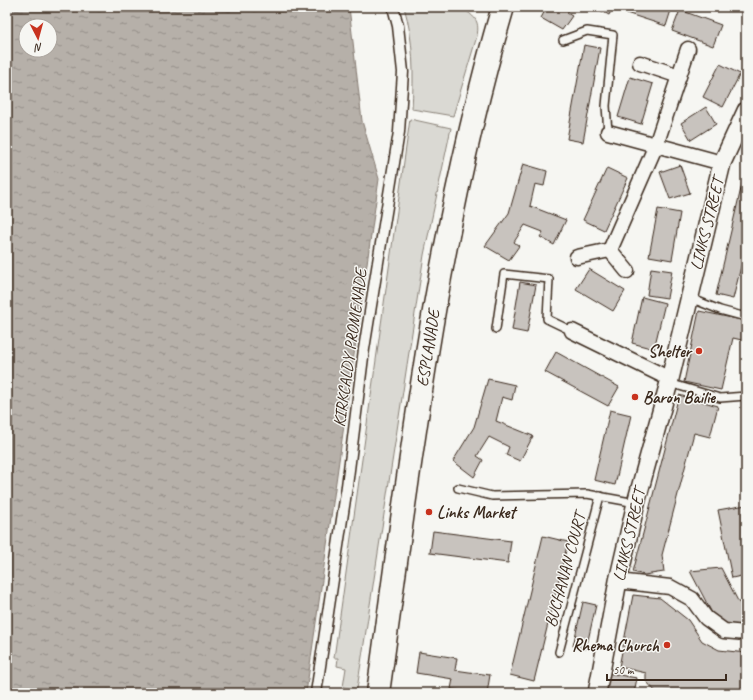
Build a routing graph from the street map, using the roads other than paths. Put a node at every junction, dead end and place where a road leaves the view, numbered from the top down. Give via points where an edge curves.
1 (393, 7) edge
2 (503, 7) edge
3 (563, 40) dead end
4 (688, 50) dead end
5 (640, 63) dead end
6 (679, 76) junction
7 (746, 111) edge
8 (608, 132) joint
9 (656, 145) junction
10 (722, 163) junction
11 (610, 250) junction
12 (577, 257) dead end
13 (627, 271) dead end
14 (689, 298) junction
15 (746, 317) edge
16 (496, 329) dead end
17 (572, 331) joint
18 (669, 381) junction
19 (746, 396) edge
20 (458, 488) dead end
21 (600, 496) junction
22 (636, 503) junction
23 (618, 582) junction
24 (746, 633) edge
25 (559, 652) dead end
26 (316, 693) edge
27 (378, 693) edge
28 (596, 693) edge

1 - 26 street, KIRKCALDY PROMENADE via 398,26 403,72 399,132 364,349 347,486
2 - 27 main road, ESPLANADE via 471,125 442,266
3 - 8 lane via 587,31 613,35 606,106
4 - 6 street
5 - 6 street
6 - 9 street
7 - 10 street, LINKS STREET
8 - 9 street, LINKS STREET
9 - 10 street, LINKS STREET
9 - 11 street
10 - 14 street, LINKS STREET
11 - 12 street
11 - 13 street
14 - 15 lane
14 - 18 street, LINKS STREET
16 - 17 lane via 504,274 549,279 547,319
17 - 18 street
18 - 19 lane via 720,398
18 - 22 street, LINKS STREET
20 - 21 lane, BUCHANAN COURT via 492,496
21 - 22 lane, BUCHANAN COURT
21 - 25 lane, BUCHANAN COURT
22 - 23 street, LINKS STREET
23 - 24 street via 670,587 692,599 706,618 724,630
23 - 28 street, LINKS STREET

